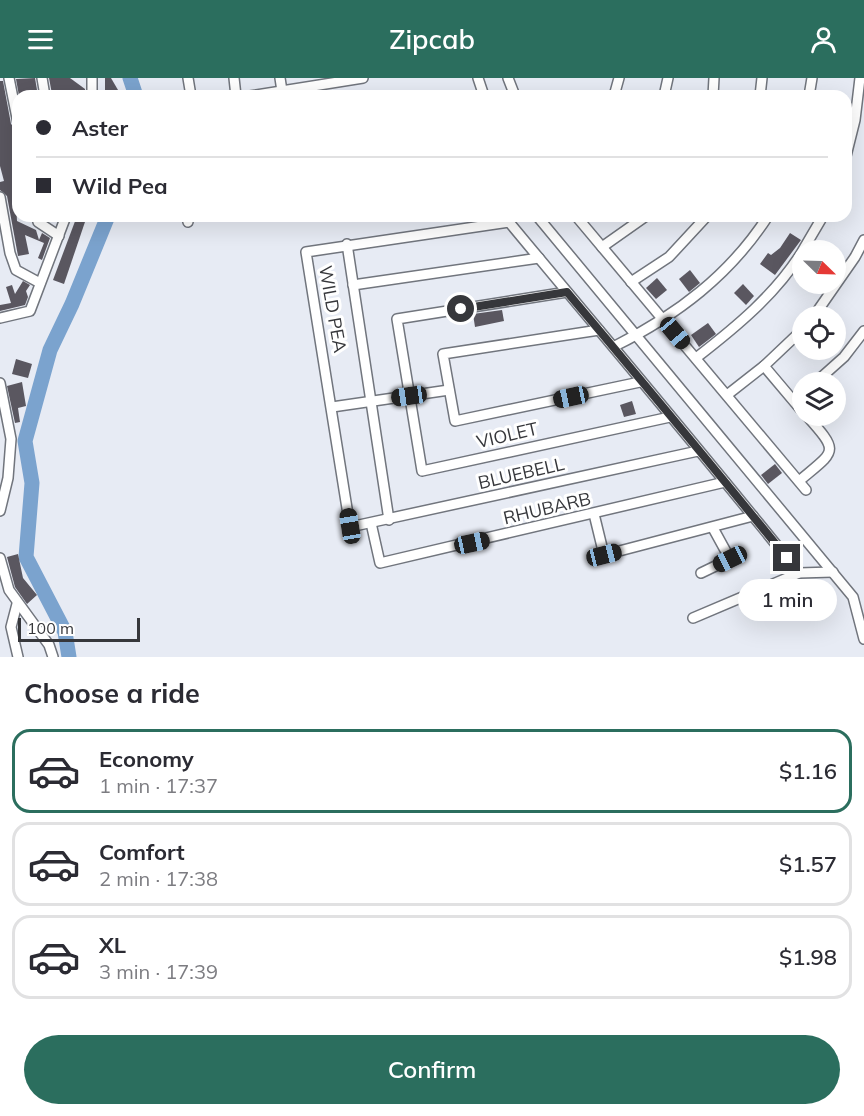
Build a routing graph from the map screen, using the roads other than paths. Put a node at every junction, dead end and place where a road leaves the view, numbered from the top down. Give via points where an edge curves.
1 (9, 78) edge
2 (360, 78) edge
3 (860, 78) edge
4 (319, 81) edge
5 (286, 90) edge
6 (12, 93) edge
7 (852, 132) edge
8 (0, 197) edge
9 (38, 222) edge
10 (64, 222) edge
11 (542, 222) edge
12 (581, 222) edge
13 (638, 222) edge
14 (701, 222) edge
15 (763, 222) edge
16 (820, 222) edge
17 (59, 236) junction
18 (809, 240) edge
19 (864, 240) edge
20 (347, 244) junction
21 (602, 248) junction
22 (538, 258) junction
23 (792, 265) edge
24 (631, 282) junction
25 (40, 283) junction
26 (353, 285) junction
27 (567, 292) junction
28 (821, 306) edge
29 (0, 318) edge
30 (664, 320) junction
31 (599, 330) junction
32 (864, 331) edge
33 (636, 335) junction
34 (792, 340) edge
35 (615, 346) junction
36 (846, 354) edge
37 (696, 358) junction
38 (846, 359) edge
39 (841, 360) edge
40 (852, 364) dead end
41 (765, 366) junction
42 (827, 372) edge
43 (640, 382) junction
44 (0, 383) edge
45 (449, 390) junction
46 (792, 392) edge
47 (409, 396) junction
48 (727, 396) junction
49 (371, 401) junction
50 (332, 407) junction
51 (670, 417) junction
52 (816, 426) edge
53 (698, 451) junction
54 (5, 453) edge
55 (799, 481) junction
56 (725, 483) junction
57 (806, 490) dead end
58 (0, 511) edge
59 (594, 514) junction
60 (753, 516) junction
61 (389, 520) junction
62 (371, 523) junction
63 (350, 526) joint
64 (713, 528) junction
65 (0, 558) edge
66 (833, 572) junction
67 (701, 573) dead end
68 (799, 573) junction
69 (17, 604) junction
70 (693, 618) dead end
71 (864, 639) edge
72 (18, 657) edge
73 (54, 657) edge

1 - 6 street
2 - 4 street
3 - 7 street
4 - 5 street
8 - 25 street via 16,270
9 - 17 street
10 - 17 street
11 - 33 street
12 - 21 street
13 - 21 street
14 - 24 street via 669,257
15 - 30 street via 703,292
16 - 18 street
17 - 25 street
19 - 28 street
20 - 22 street, WILD PEA via 509,222
20 - 26 street
20 - 50 street, WILD PEA via 306,252
21 - 24 street
22 - 26 street
22 - 27 street, WILD PEA
23 - 37 street via 766,298
24 - 30 street
25 - 29 street via 30,312
26 - 49 street
27 - 31 street, WILD PEA
27 - 47 street via 397,319
30 - 33 street
30 - 37 street
31 - 35 street, WILD PEA
31 - 45 street via 444,354
32 - 36 street
33 - 35 street
33 - 66 street
34 - 41 street
35 - 43 street, WILD PEA
37 - 48 street
38 - 40 street
39 - 42 street
41 - 46 street
41 - 48 street
43 - 45 street via 455,421
43 - 51 street, WILD PEA
44 - 54 street via 11,439
45 - 47 street
47 - 49 street
47 - 51 street, VIOLET via 422,471
48 - 55 street
49 - 50 street
49 - 61 street
50 - 63 street, WILD PEA
51 - 53 street, WILD PEA
52 - 55 street via 831,448 827,457
53 - 56 street, WILD PEA
53 - 61 street, BLUEBELL
54 - 58 street via 8,478
55 - 57 street
56 - 59 street, RHUBARB
56 - 60 street, WILD PEA
59 - 62 street, RHUBARB via 380,563
59 - 64 street via 604,555
60 - 64 street
60 - 68 street, WILD PEA
61 - 62 street, BLUEBELL
62 - 63 street, BLUEBELL
64 - 67 street via 730,559
65 - 69 street
66 - 68 street
66 - 71 street via 854,597
68 - 70 street
69 - 72 street via 11,627
69 - 73 street

